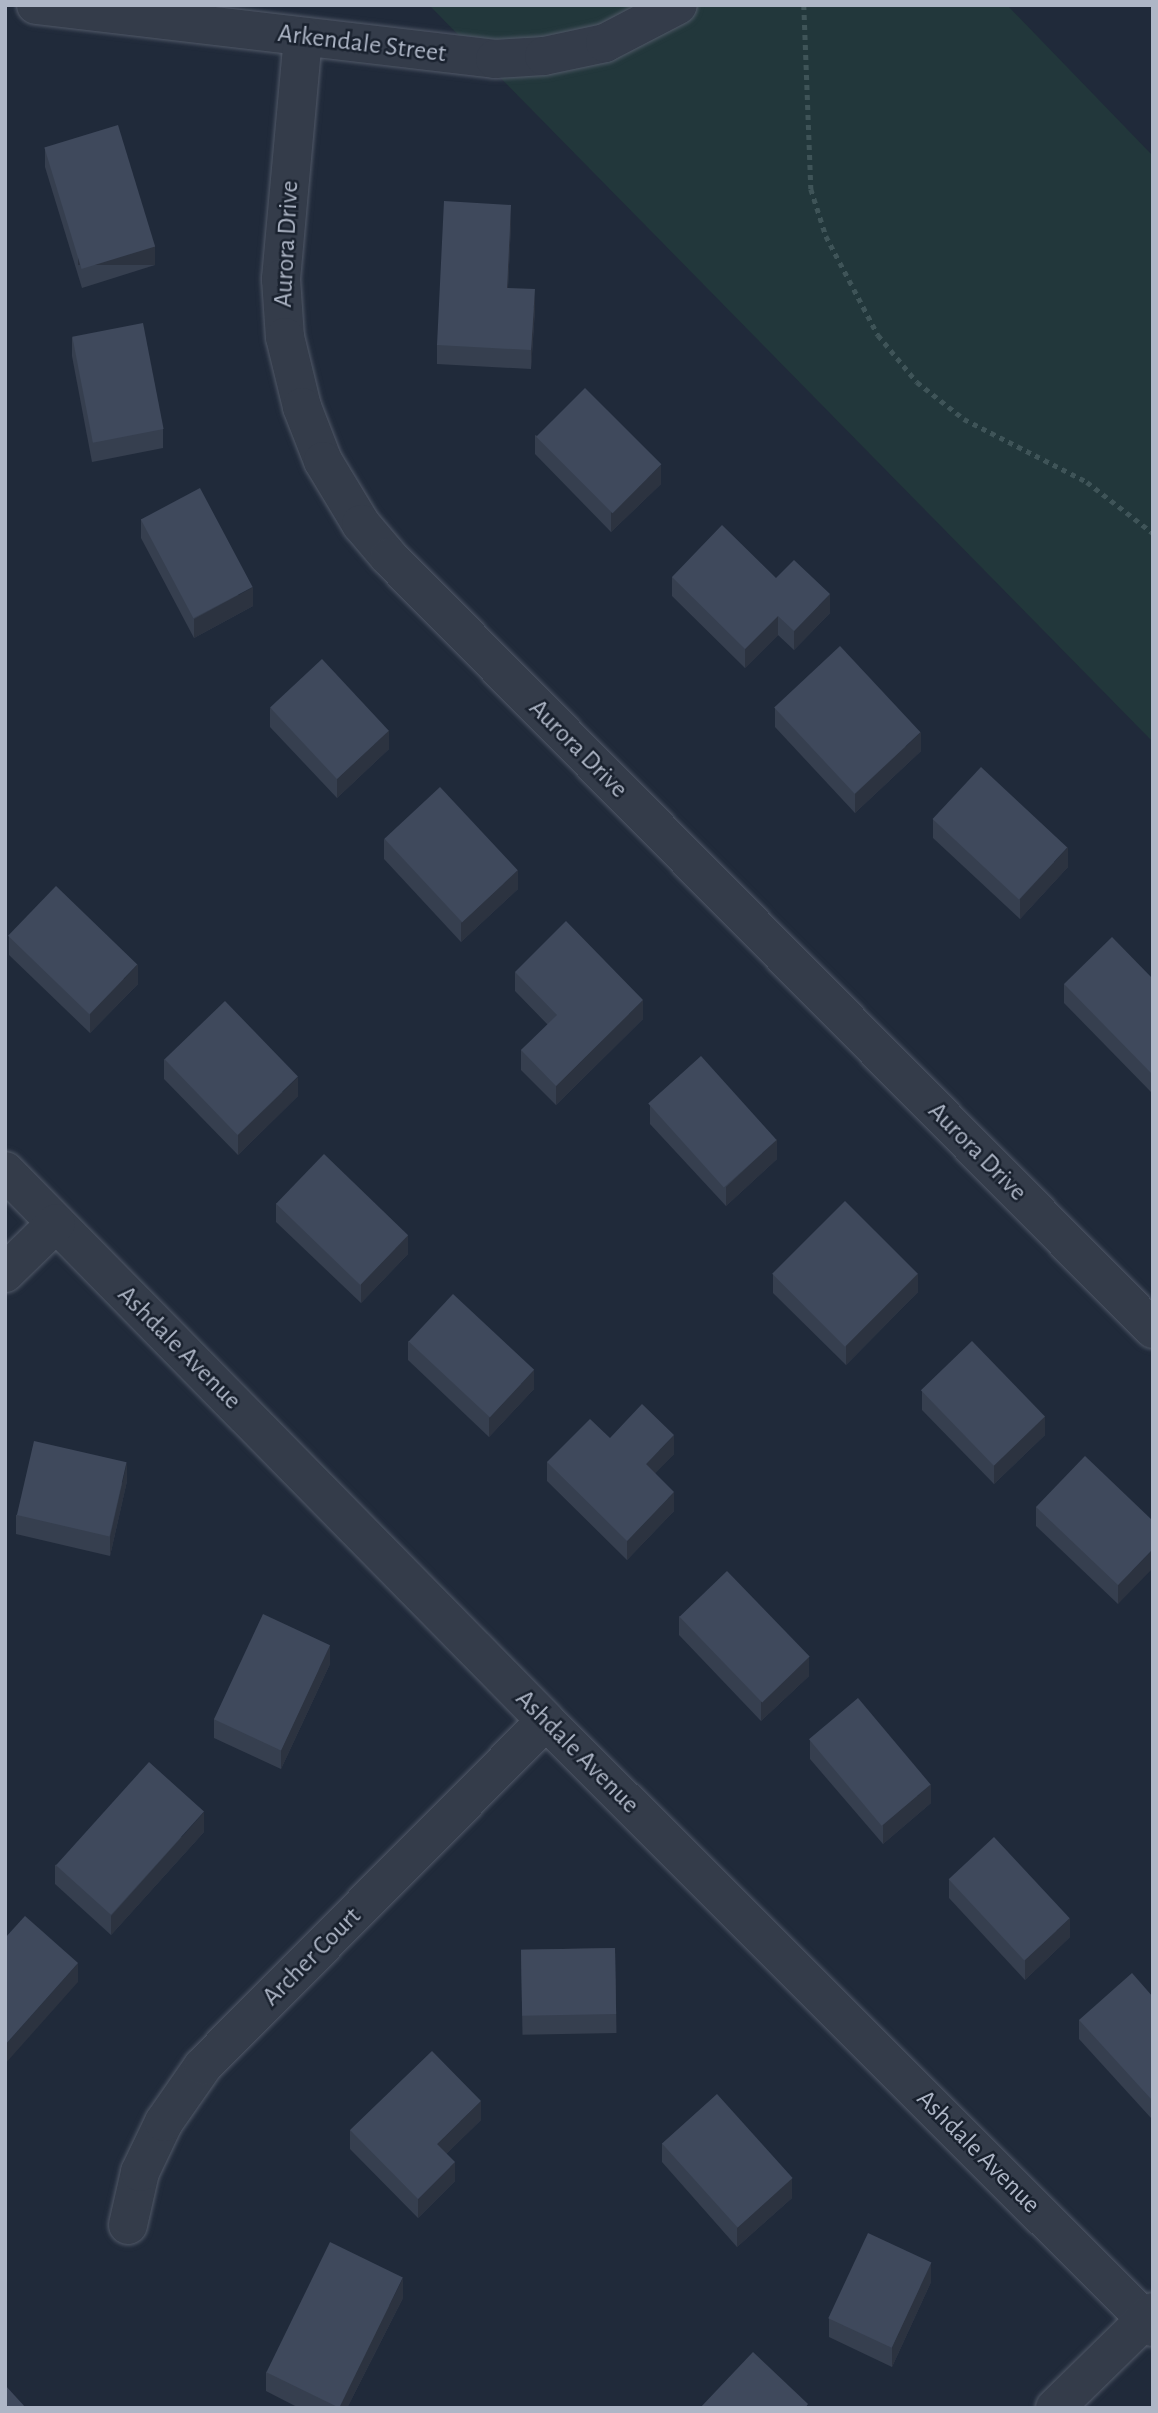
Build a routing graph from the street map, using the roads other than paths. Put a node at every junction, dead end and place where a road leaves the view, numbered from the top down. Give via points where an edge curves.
1 (36, 5) edge
2 (678, 5) edge
3 (303, 37) junction
4 (5, 1171) edge
5 (56, 1223) junction
6 (5, 1273) edge
7 (1153, 1329) edge
8 (546, 1721) junction
9 (128, 2225) dead end
10 (1150, 2320) edge
11 (1055, 2408) edge

1 - 3 street, Arkendale Street
2 - 3 street, Arkendale Street via 605,43 544,57 495,59
3 - 7 street, Aurora Drive via 281,278 285,337 302,407 323,461 361,524 388,557
4 - 5 street, Ashdale Avenue
5 - 6 street
5 - 8 street, Ashdale Avenue
8 - 9 street, Archer Court via 203,2066 164,2122 140,2172
8 - 10 street, Ashdale Avenue
10 - 11 street

